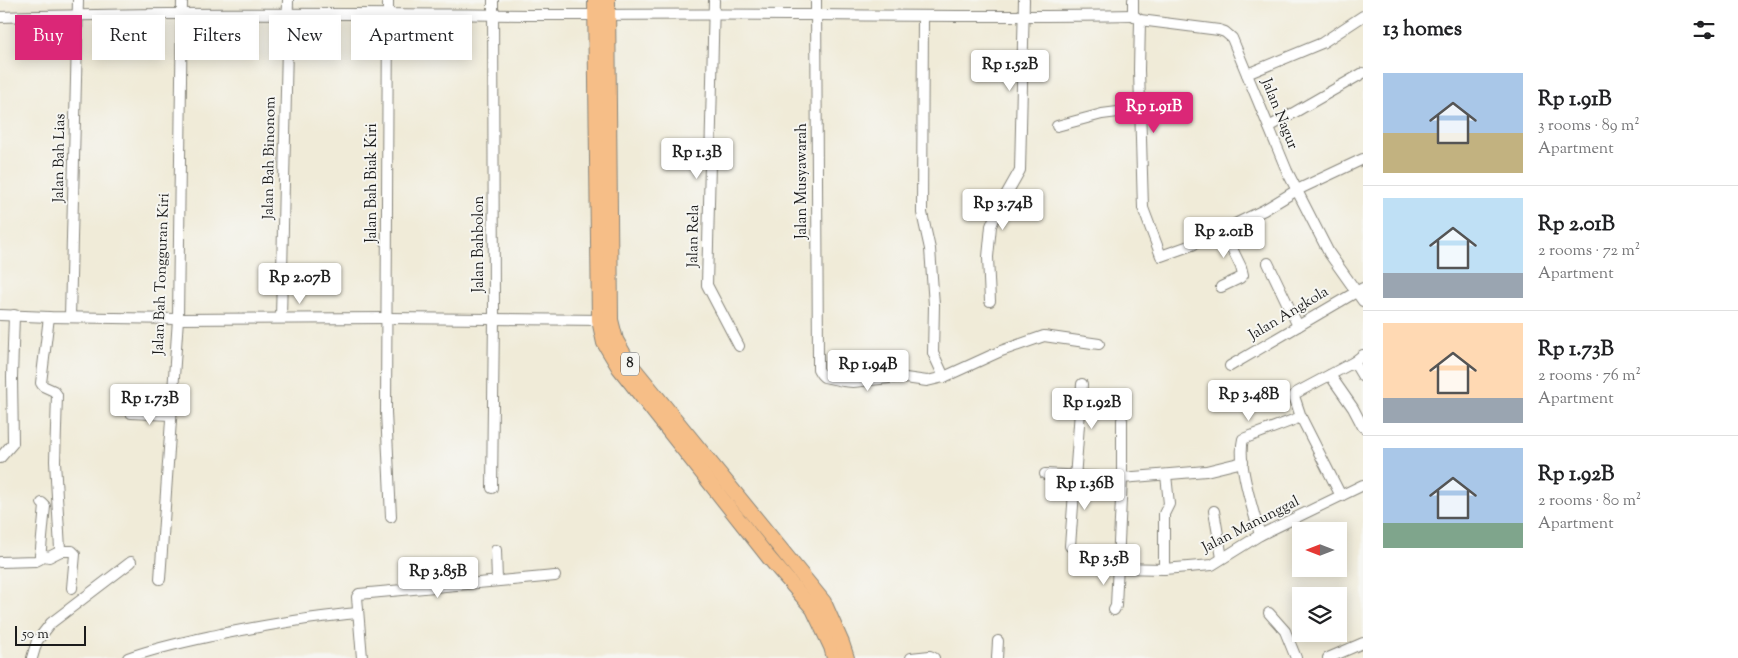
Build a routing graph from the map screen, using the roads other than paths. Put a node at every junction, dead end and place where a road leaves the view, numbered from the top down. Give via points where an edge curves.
1 (78, 0) edge
2 (182, 0) edge
3 (288, 0) edge
4 (388, 0) edge
5 (492, 0) edge
6 (595, 0) edge
7 (608, 0) edge
8 (714, 0) edge
9 (816, 0) edge
10 (1024, 0) edge
11 (1133, 0) edge
12 (182, 14) junction
13 (288, 14) junction
14 (387, 14) junction
15 (714, 14) junction
16 (816, 14) junction
17 (78, 15) joint
18 (492, 15) junction
19 (601, 15) junction
20 (1363, 16) edge
21 (0, 17) edge
22 (15, 17) edge
23 (923, 17) junction
24 (1024, 17) junction
25 (1137, 17) junction
26 (77, 60) edge
27 (1363, 73) edge
28 (1247, 74) junction
29 (1141, 109) junction
30 (1058, 126) dead end
31 (1269, 127) junction
32 (1363, 159) edge
33 (1297, 190) junction
34 (1224, 230) junction
35 (1268, 262) dead end
36 (1221, 287) dead end
37 (1360, 290) edge
38 (1363, 301) edge
39 (990, 302) dead end
40 (0, 315) edge
41 (14, 315) junction
42 (49, 317) junction
43 (70, 317) junction
44 (281, 318) junction
45 (388, 318) junction
46 (494, 318) junction
47 (178, 319) junction
48 (605, 320) junction
49 (1298, 326) junction
50 (1098, 344) dead end
51 (739, 346) dead end
52 (1363, 355) edge
53 (1354, 362) junction
54 (1230, 366) dead end
55 (1330, 375) junction
56 (944, 376) junction
57 (1363, 377) edge
58 (1082, 384) dead end
59 (131, 413) dead end
60 (171, 415) junction
61 (1301, 417) junction
62 (1122, 420) dead end
63 (1363, 427) edge
64 (0, 458) edge
65 (1242, 462) junction
66 (1045, 474) dead end
67 (1076, 474) junction
68 (1166, 475) junction
69 (1122, 478) junction
70 (1363, 485) edge
71 (492, 488) dead end
72 (1342, 496) junction
73 (42, 503) dead end
74 (1214, 511) dead end
75 (390, 517) dead end
76 (1260, 535) junction
77 (1070, 546) dead end
78 (496, 550) dead end
79 (62, 551) junction
80 (40, 555) junction
81 (1222, 558) junction
82 (0, 562) edge
83 (131, 562) dead end
84 (1116, 568) junction
85 (1164, 569) junction
86 (555, 576) dead end
87 (160, 579) dead end
88 (498, 581) junction
89 (72, 588) dead end
90 (1114, 610) dead end
91 (358, 613) junction
92 (1270, 613) dead end
93 (998, 641) dead end
94 (1363, 643) edge
95 (32, 658) edge
96 (128, 658) edge
97 (362, 658) edge
98 (834, 658) edge
99 (847, 658) edge
100 (911, 658) edge
101 (934, 658) edge
102 (997, 658) edge
103 (1296, 658) edge
104 (1328, 658) edge

1 - 17 street, Jalan Bah Lias
2 - 12 street, Jalan Bah Tongguran Kiri
3 - 13 street, Jalan Bah Binonom
4 - 14 street, Jalan Bah Biak Kiri
5 - 18 street, Jalan Bahbolon
6 - 19 highway, 8
7 - 19 highway, 8
8 - 15 street, Jalan Rela
9 - 16 street, Jalan Musyawarah
10 - 24 street
11 - 25 street
12 - 13 street
12 - 17 street
12 - 47 street, Jalan Bah Tongguran Kiri
13 - 14 street
13 - 44 street, Jalan Bah Binonom
14 - 18 street
14 - 45 street, Jalan Bah Biak Kiri
15 - 16 street
15 - 19 street
15 - 51 street, Jalan Rela via 708,285
16 - 23 street
16 - 56 street, Jalan Musyawarah via 818,369 824,377 843,382 898,376 927,382
18 - 19 street
18 - 46 street, Jalan Bahbolon
19 - 48 highway, 8
20 - 28 street via 1322,43
21 - 22 street
23 - 24 street
23 - 56 street via 922,218 930,245 934,353
24 - 25 street
24 - 39 street via 1020,168 991,226 988,257
25 - 28 street, Jalan Nagur via 1225,32 1232,38
25 - 29 street
26 - 43 street, Jalan Bah Lias
27 - 31 street
28 - 31 street, Jalan Nagur
29 - 30 street via 1102,114
29 - 34 street via 1143,208 1160,255 1189,247
31 - 33 street, Jalan Nagur
32 - 33 street
33 - 34 street
33 - 37 street, Jalan Nagur via 1330,253
34 - 36 street via 1242,275
35 - 49 street
37 - 38 street, Jalan Nagur
37 - 49 street, Jalan Angkola
40 - 41 street
41 - 42 street
41 - 64 street via 13,443
42 - 43 street
42 - 79 street via 42,382 57,395 55,461
43 - 47 street
44 - 45 street
44 - 47 street
45 - 46 street
45 - 75 street, Jalan Bah Biak Kiri via 386,412
46 - 48 street
46 - 71 street, Jalan Bahbolon
47 - 60 street, Jalan Bah Tongguran Kiri
48 - 98 highway, 8 via 604,343 619,368 813,609
48 - 99 highway, 8 via 628,361 824,602
49 - 54 street, Jalan Angkola
50 - 56 street via 1044,336
52 - 53 street
53 - 55 street
53 - 57 street
55 - 61 street via 1295,394
55 - 63 street
58 - 67 street
59 - 60 street
60 - 87 street, Jalan Bah Tongguran Kiri
61 - 65 street via 1245,437
61 - 72 street
62 - 69 street
65 - 68 street via 1206,471
65 - 76 street
66 - 67 street
67 - 69 street
67 - 77 street
68 - 69 street
68 - 85 street via 1169,504 1164,514
69 - 84 street
70 - 72 street, Jalan Manunggal
72 - 76 street, Jalan Manunggal
73 - 80 street via 45,506
74 - 81 street
76 - 81 street, Jalan Manunggal
78 - 88 street
79 - 80 street via 49,557
79 - 89 street via 75,554
80 - 82 street via 36,561
81 - 85 street, Jalan Manunggal via 1212,565
83 - 95 street via 51,623 37,640
84 - 85 street, Jalan Manunggal
84 - 90 street
86 - 88 street
88 - 91 street via 359,594
91 - 96 street via 303,618 249,628 168,645
91 - 97 street
92 - 103 street via 1285,631
93 - 102 street
94 - 104 street
100 - 101 street

